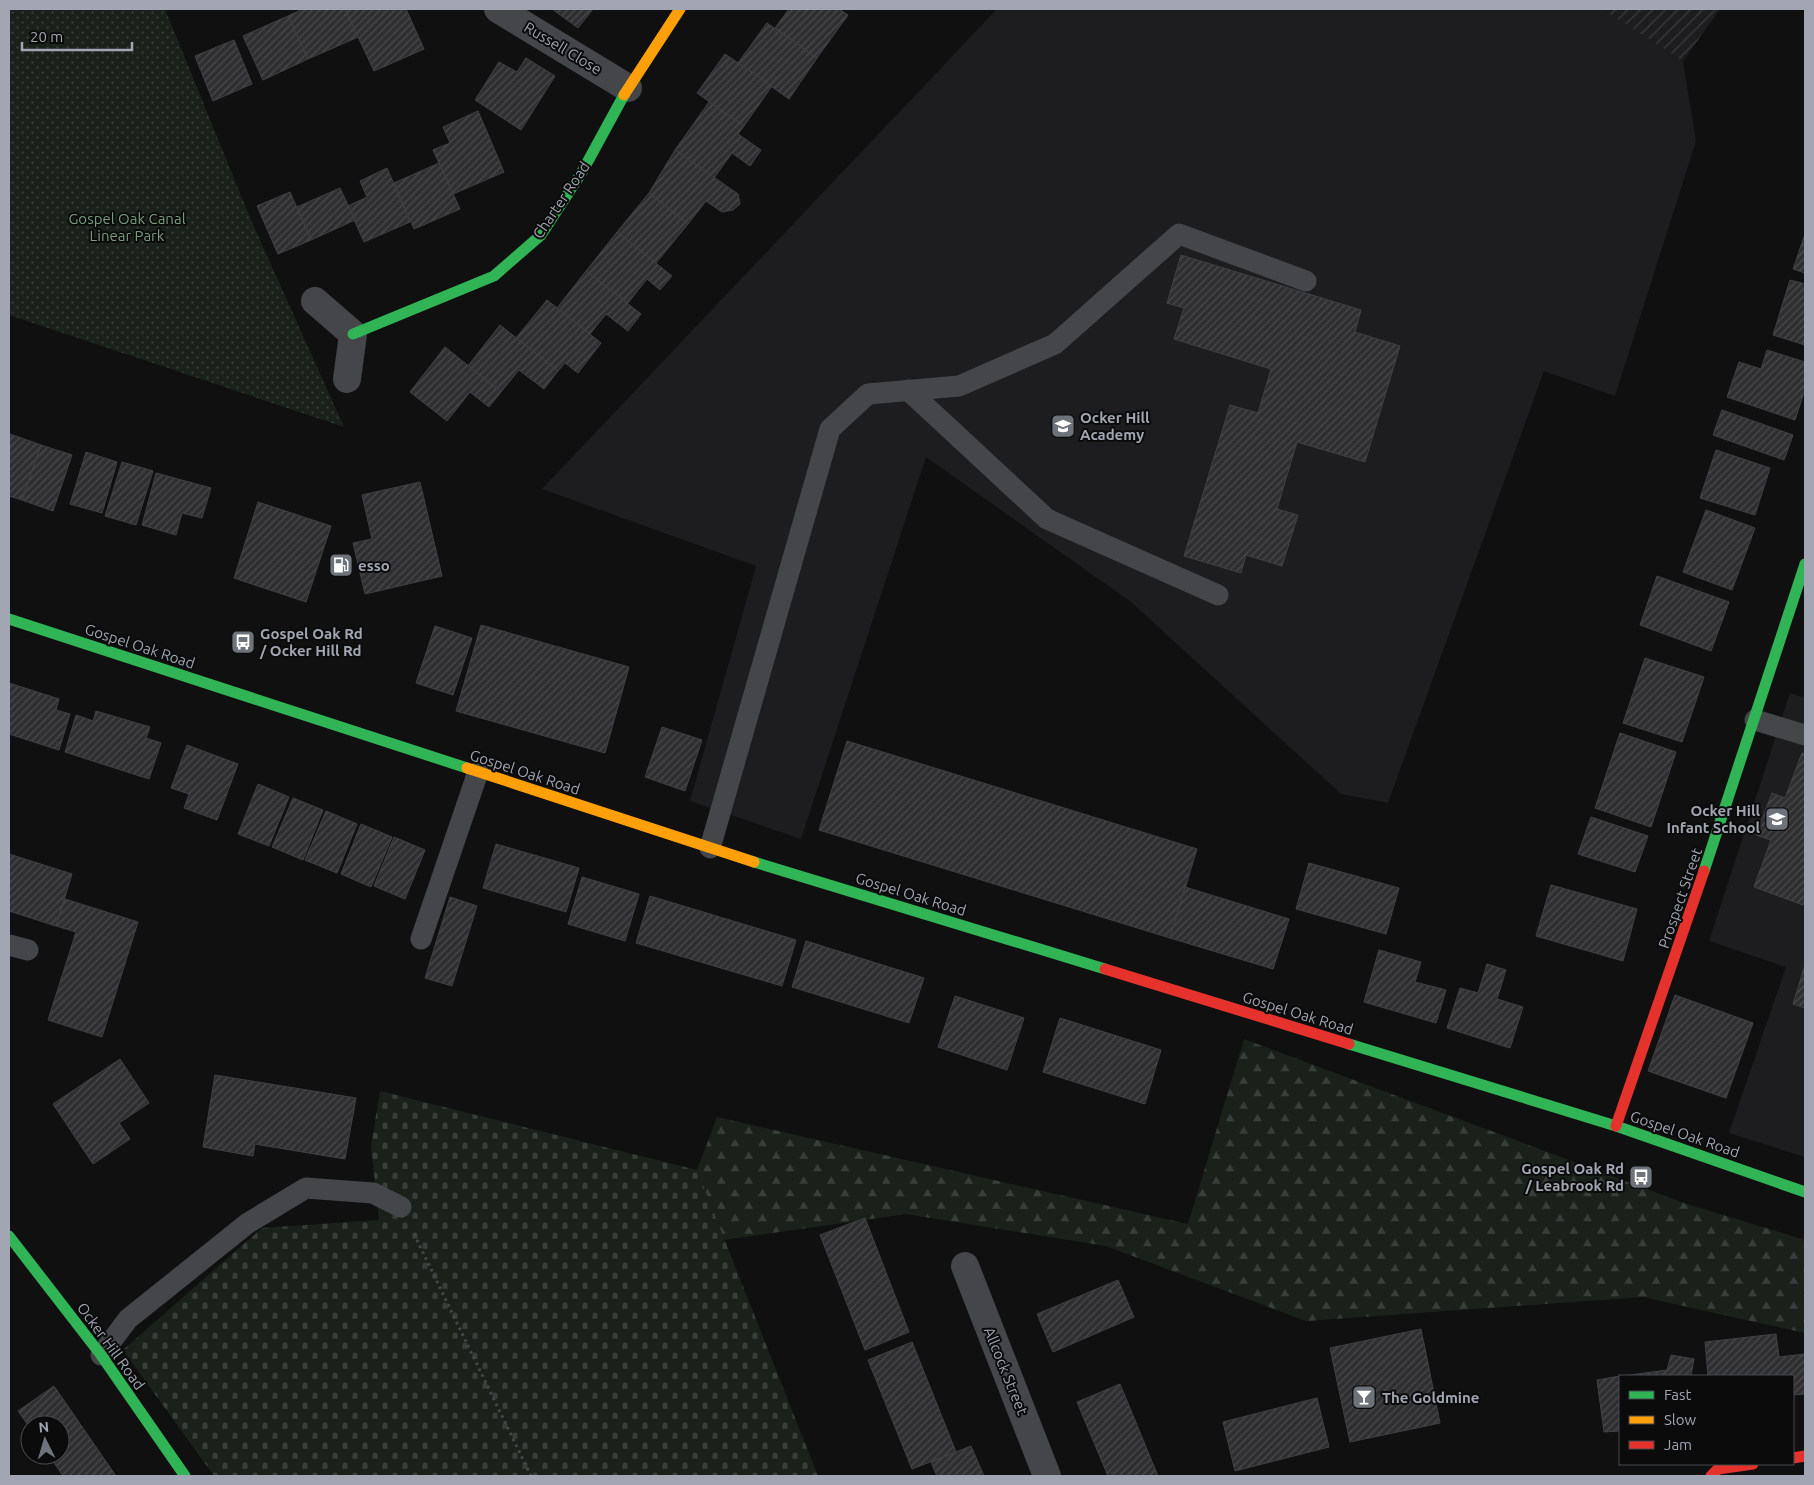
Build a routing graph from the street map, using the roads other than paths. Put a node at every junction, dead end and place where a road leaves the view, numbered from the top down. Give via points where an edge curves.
1 (498, 9) edge
2 (680, 9) edge
3 (628, 88) junction
4 (1306, 281) dead end
5 (315, 300) dead end
6 (353, 334) junction
7 (347, 379) dead end
8 (908, 390) junction
9 (1805, 564) edge
10 (1218, 595) dead end
11 (9, 619) edge
12 (1755, 720) junction
13 (1805, 735) edge
14 (478, 772) junction
15 (710, 848) junction
16 (421, 939) dead end
17 (1616, 1126) junction
18 (1805, 1192) edge
19 (401, 1207) road end
20 (9, 1236) edge
21 (965, 1266) dead end
22 (102, 1355) junction
23 (1746, 1465) edge
24 (185, 1476) edge
25 (1048, 1476) edge
26 (1711, 1476) edge

1 - 3 street, Russell Close
2 - 3 main road, Charter Road
3 - 6 main road, Charter Road via 582,172 542,235 494,276
4 - 8 lane via 1178,234 1055,344 959,386
5 - 6 street
6 - 7 street
8 - 10 lane via 1047,519
8 - 15 lane via 868,394 830,429
9 - 12 main road, Prospect Street
11 - 14 main road, Gospel Oak Road
12 - 13 lane
12 - 17 main road, Prospect Street
14 - 15 main road, Gospel Oak Road
14 - 16 lane
15 - 17 main road, Gospel Oak Road
17 - 18 main road, Gospel Oak Road
19 - 22 lane via 373,1193 306,1188 248,1223 128,1319
20 - 22 main road, Ocker Hill Road
21 - 25 street, Allcock Street
22 - 24 main road, Ocker Hill Road
23 - 26 main road via 1718,1469

